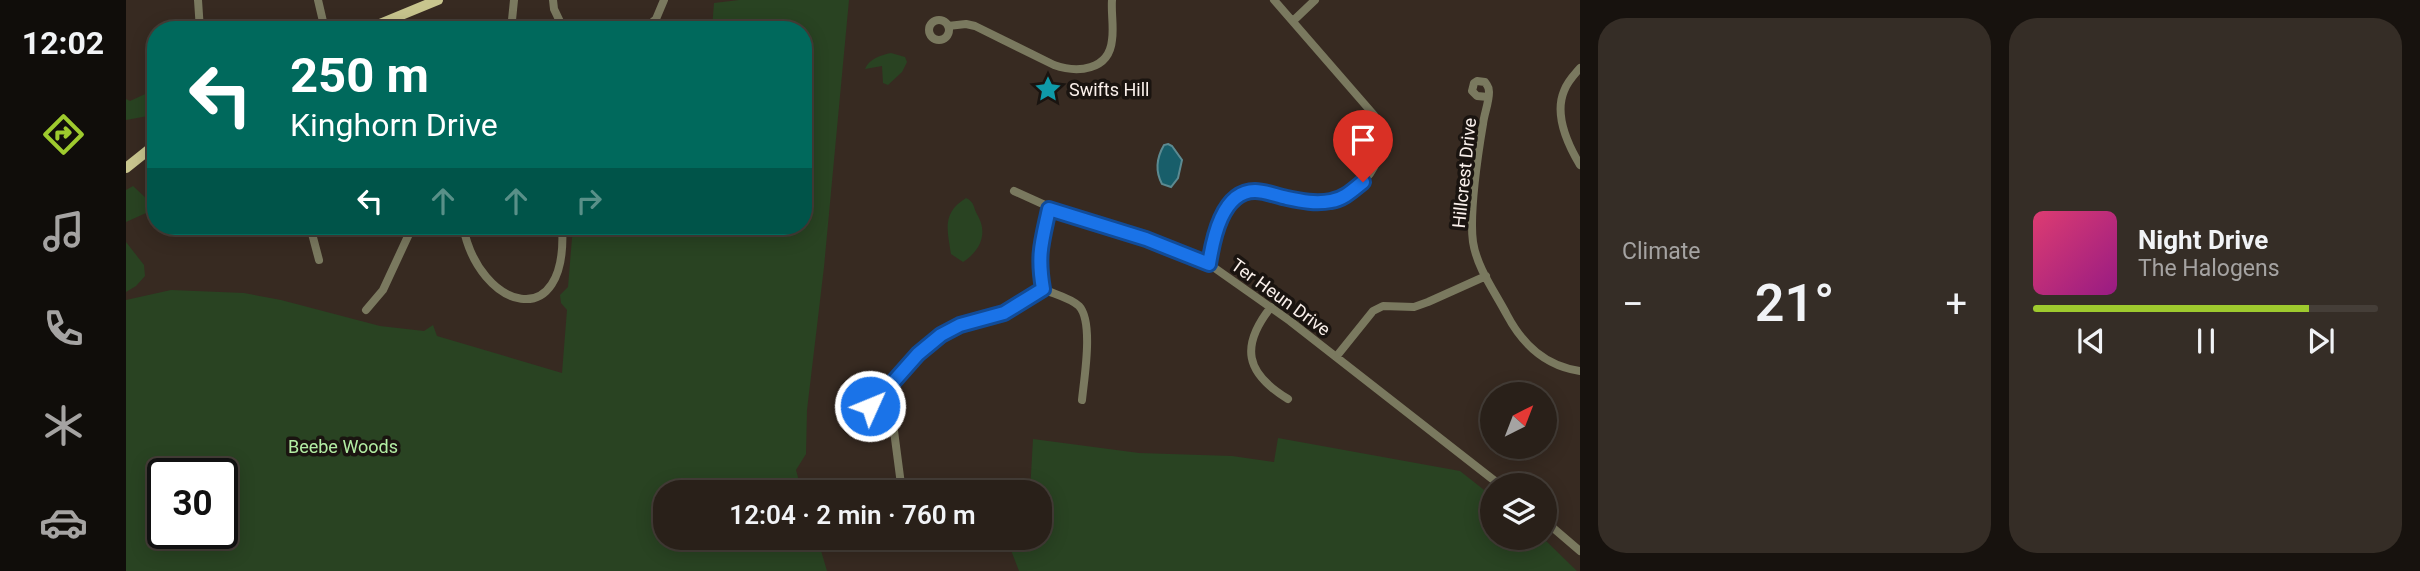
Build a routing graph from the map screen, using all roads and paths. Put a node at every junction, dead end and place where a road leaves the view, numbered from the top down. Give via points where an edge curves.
1 (198, 0) edge
2 (318, 0) edge
3 (438, 0) edge
4 (514, 0) edge
5 (553, 0) edge
6 (664, 0) edge
7 (1112, 0) edge
8 (1274, 0) edge
9 (1315, 0) edge
10 (199, 21) edge
11 (323, 21) edge
12 (387, 21) edge
13 (512, 21) edge
14 (560, 21) edge
15 (654, 21) edge
16 (1293, 21) junction
17 (948, 26) dead end
18 (1580, 68) edge
19 (1488, 97) dead end
20 (147, 151) edge
21 (1580, 165) edge
22 (126, 168) edge
23 (1014, 191) dead end
24 (1049, 209) junction
25 (312, 235) edge
26 (409, 235) edge
27 (464, 235) edge
28 (563, 235) edge
29 (318, 260) dead end
30 (1209, 264) junction
31 (1486, 276) junction
32 (1043, 289) junction
33 (1271, 307) junction
34 (366, 310) dead end
35 (1336, 357) junction
36 (1580, 371) edge
37 (887, 389) junction
38 (1288, 399) dead end
39 (1082, 400) dead end
40 (891, 408) junction
41 (1485, 473) edge
42 (900, 480) edge
43 (1557, 531) edge
44 (1580, 551) edge

1 - 10 street
2 - 11 street
3 - 12 main road
4 - 13 street
5 - 14 street
6 - 15 street
7 - 17 street via 1111,48 1102,62 1087,68 1054,65 975,26
8 - 16 street
9 - 16 street
16 - 30 street via 1374,115 1380,128 1379,156 1363,182 1333,201 1316,203 1256,191 1234,199 1224,212
18 - 21 street via 1566,86 1561,103 1562,121
19 - 31 street, Hillcrest Drive via 1473,240
20 - 22 main road
23 - 24 street, Ter Heun Drive
24 - 30 street, Ter Heun Drive
24 - 32 street via 1040,246
25 - 29 street
26 - 34 street via 383,290
27 - 28 street via 489,281 508,295 534,300 556,279
30 - 33 street, Ter Heun Drive
31 - 35 street via 1421,305 1383,306 1373,311
31 - 36 street, Hillcrest Drive via 1530,348 1556,365
32 - 37 street via 1004,313 941,335
32 - 39 street via 1074,303 1083,313 1087,348
33 - 35 street, Ter Heun Drive
33 - 38 street via 1254,331 1252,364 1262,380
35 - 41 street, Ter Heun Drive
37 - 40 street via 894,400
37 - 40 street via 876,389 869,402 880,413
40 - 42 street
43 - 44 street

